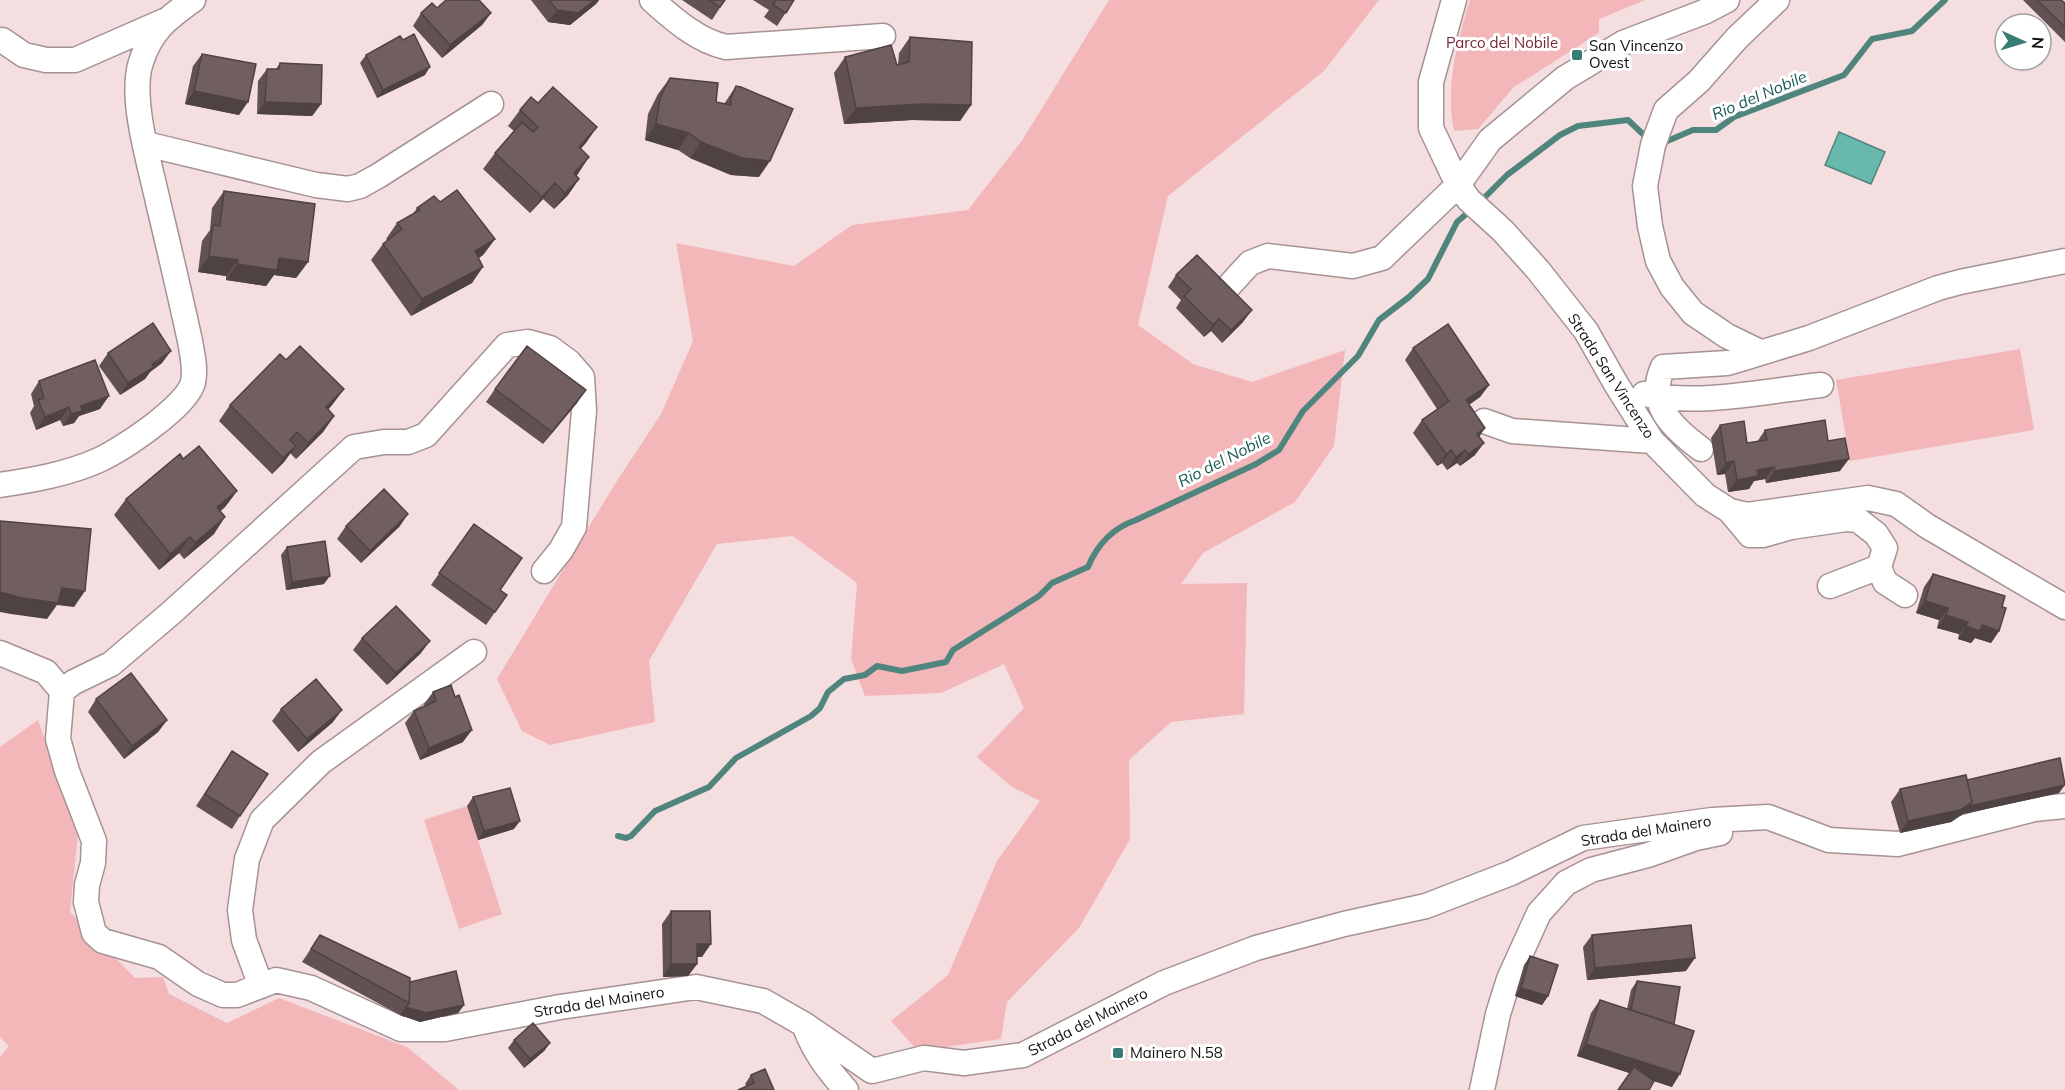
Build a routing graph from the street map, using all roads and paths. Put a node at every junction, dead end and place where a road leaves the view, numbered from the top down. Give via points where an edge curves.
1 (193, 0) edge
2 (652, 0) edge
3 (1454, 0) edge
4 (1727, 0) edge
5 (1776, 0) edge
6 (164, 21) junction
7 (884, 36) dead end
8 (2, 40) dead end
9 (491, 104) dead end
10 (146, 144) junction
11 (1470, 199) junction
12 (2065, 261) edge
13 (1228, 287) edge
14 (1760, 352) junction
15 (1616, 384) junction
16 (1821, 385) dead end
17 (1656, 396) junction
18 (1484, 421) dead end
19 (1652, 441) junction
20 (1701, 449) dead end
21 (0, 485) edge
22 (1730, 511) junction
23 (1879, 567) junction
24 (544, 571) dead end
25 (1830, 586) dead end
26 (1905, 595) dead end
27 (2065, 607) edge
28 (474, 652) dead end
29 (0, 653) edge
30 (62, 691) junction
31 (2065, 806) edge
32 (1829, 840) junction
33 (261, 986) junction
34 (805, 1026) junction
35 (846, 1090) edge
36 (1482, 1090) edge

1 - 6 street
2 - 7 street via 710,44 726,47
3 - 11 street, Strada San Vincenzo via 1431,82 1431,129
4 - 11 street via 1623,43 1565,78 1490,140
5 - 14 street via 1700,81 1666,110 1654,140 1645,186 1658,261 1672,287 1693,314
6 - 8 street via 75,60 53,61 24,55
6 - 10 street via 140,64 137,98
9 - 10 street via 378,176 348,189 316,185
10 - 21 street via 190,341 193,384 184,401 168,414 98,460 38,479
11 - 13 street via 1382,258 1353,266 1268,256 1250,263
11 - 15 street, Strada San Vincenzo via 1538,270 1572,313
12 - 14 street via 1938,288 1809,338
14 - 17 street via 1727,363 1663,367 1657,379
15 - 17 street
15 - 19 street, Strada San Vincenzo
16 - 17 street via 1726,397
17 - 20 street via 1680,433
18 - 19 street via 1512,431
19 - 22 street, Strada San Vincenzo via 1705,495
22 - 23 street via 1750,535 1858,520 1876,534 1885,548
22 - 27 street, Strada San Vincenzo via 1747,515 1868,498 1896,504
23 - 25 street
23 - 26 street via 1886,582
24 - 30 street via 574,527 584,411 582,377 550,348 528,342 507,345 426,435 408,442 354,447 163,621 111,664
28 - 33 street via 321,762 262,820 247,860 240,910 244,940
29 - 30 street via 46,672
30 - 33 street, Strada del Mainero via 58,739 94,841 86,902 94,933 103,941 159,957 198,984 223,995 237,995
31 - 32 street, Strada del Mainero via 2034,808 1899,844
32 - 34 street, Strada del Mainero via 1768,817 1712,820 1583,838 1511,873 1426,906 1256,948 1164,983 1023,1055 964,1063 924,1058 872,1071
32 - 36 street via 1743,829 1696,838 1591,870 1566,883 1539,913 1509,979
33 - 34 street, Strada del Mainero via 276,980 311,988 401,1029 445,1029 696,987 763,1001
34 - 35 street via 811,1044

